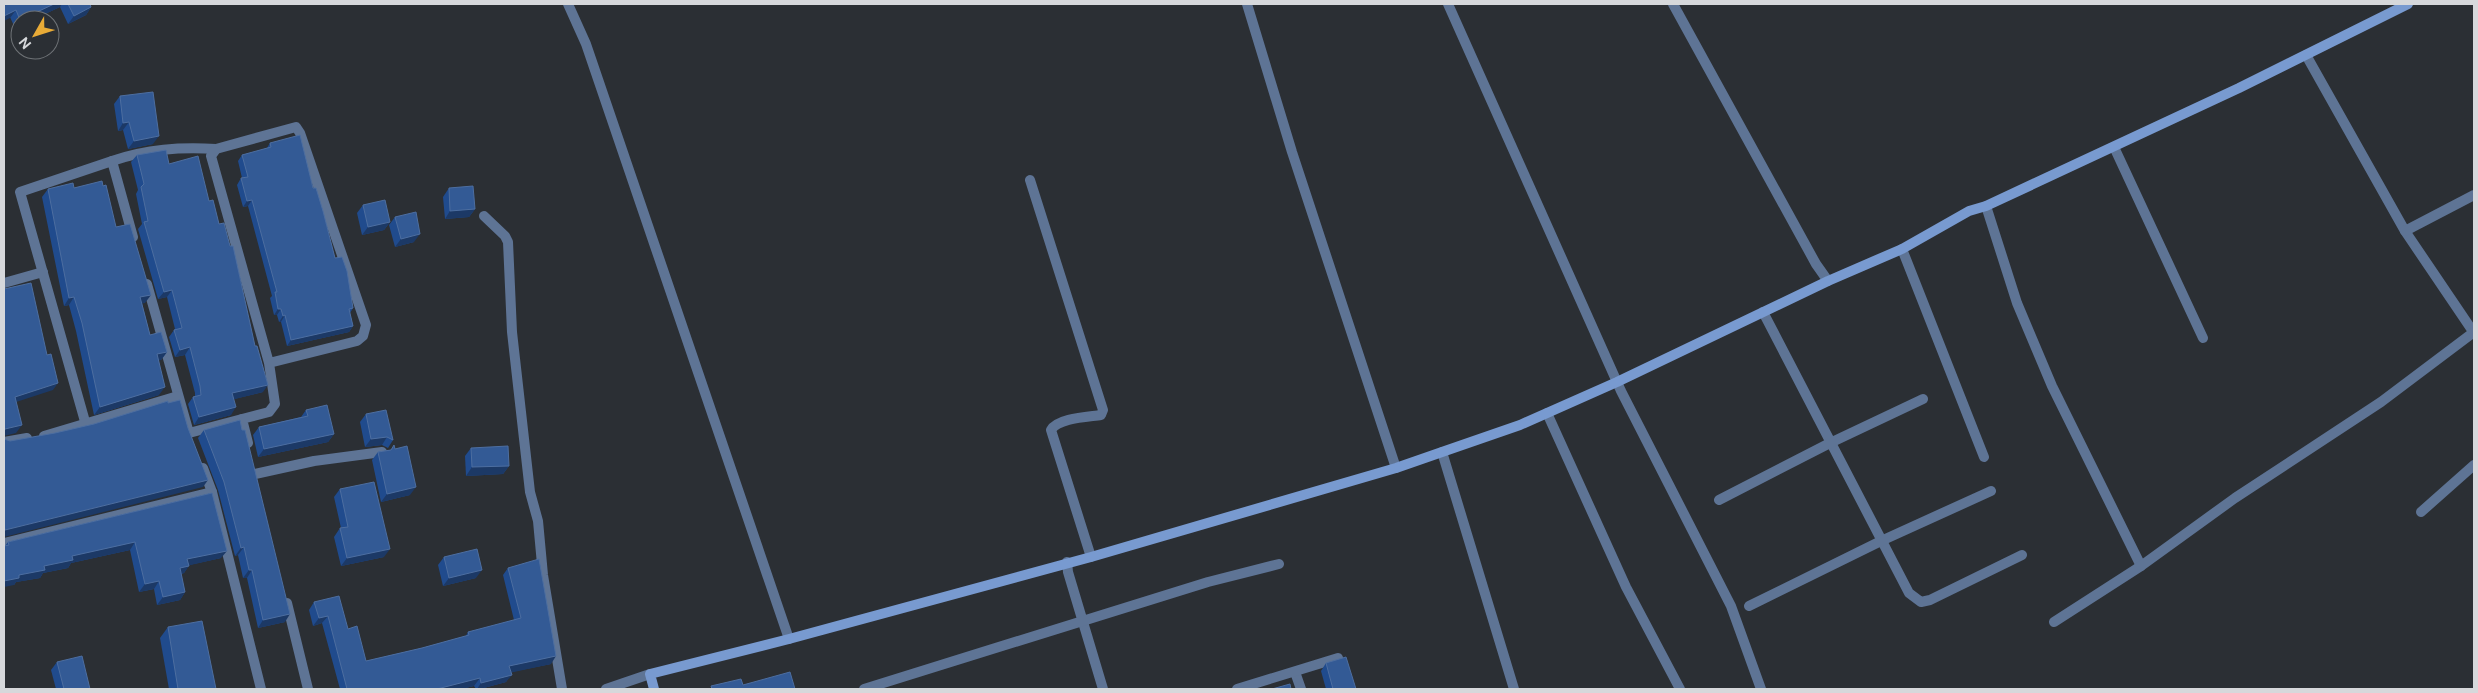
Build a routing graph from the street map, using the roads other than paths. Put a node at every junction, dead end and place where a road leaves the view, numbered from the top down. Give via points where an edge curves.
1 (568, 4) edge
2 (1247, 4) edge
3 (1448, 4) edge
4 (1673, 4) edge
5 (2408, 4) edge
6 (2306, 55) junction
7 (216, 149) junction
8 (2116, 151) junction
9 (112, 161) junction
10 (1030, 180) dead end
11 (2474, 195) edge
12 (1986, 206) junction
13 (484, 216) dead end
14 (2405, 231) junction
15 (136, 246) edge
16 (1902, 250) junction
17 (43, 272) junction
18 (144, 274) edge
19 (1825, 277) junction
20 (4, 283) edge
21 (1763, 312) junction
22 (2474, 332) edge
23 (2203, 338) dead end
24 (269, 363) junction
25 (1618, 382) junction
26 (178, 396) junction
27 (1923, 399) dead end
28 (1547, 413) junction
29 (242, 419) junction
30 (86, 425) junction
31 (4, 442) edge
32 (1830, 443) junction
33 (382, 452) edge
34 (1442, 452) junction
35 (1984, 457) dead end
36 (199, 458) edge
37 (1394, 464) junction
38 (2474, 465) edge
39 (1991, 491) dead end
40 (212, 492) junction
41 (1719, 500) dead end
42 (2421, 512) dead end
43 (1881, 541) junction
44 (4, 542) edge
45 (2022, 556) dead end
46 (1091, 557) junction
47 (1279, 564) dead end
48 (2141, 566) junction
49 (1068, 567) junction
50 (284, 593) edge
51 (1750, 606) dead end
52 (1083, 622) junction
53 (2054, 622) dead end
54 (789, 640) junction
55 (1338, 658) edge
56 (1295, 672) junction
57 (650, 674) junction
58 (654, 688) edge
59 (261, 689) edge
60 (308, 689) edge
61 (562, 689) edge
62 (606, 689) edge
63 (864, 689) edge
64 (1103, 689) edge
65 (1237, 689) edge
66 (1301, 689) edge
67 (1514, 689) edge
68 (1680, 689) edge
69 (1762, 689) edge

1 - 54 street via 586,44
2 - 37 street
3 - 25 street
4 - 19 street
5 - 6 street
6 - 8 street
6 - 14 street
7 - 9 street via 158,149
7 - 24 street via 210,156
7 - 24 street via 296,127 366,325 358,341
8 - 12 street
8 - 23 street
9 - 15 street
9 - 17 street via 20,192
10 - 46 street via 1103,410 1101,415 1064,422 1052,430
11 - 14 street
12 - 16 street via 1969,211
12 - 48 street via 2017,303 2052,386
13 - 61 street via 508,242 512,332 530,492 538,521 543,575
14 - 22 street
16 - 19 street
16 - 35 street
17 - 20 street
17 - 30 street
18 - 26 street
19 - 21 street
21 - 25 street
21 - 32 street
22 - 48 street via 2381,402 2235,498
24 - 29 street via 275,404 266,413
25 - 28 street
25 - 69 street via 1731,606
26 - 29 street via 190,437
26 - 30 street
27 - 32 street
28 - 34 street
28 - 68 street via 1626,587
29 - 33 street via 254,469
30 - 31 street
32 - 41 street
32 - 43 street
34 - 37 street
34 - 67 street
36 - 40 street
37 - 46 street
38 - 42 street
39 - 43 street
40 - 44 street
40 - 59 street
43 - 45 street via 1909,593 1921,602
43 - 51 street
46 - 49 street
47 - 52 street via 1208,582
48 - 53 street
49 - 52 street
49 - 54 street
50 - 60 street
52 - 63 street
52 - 64 street
54 - 57 street
55 - 56 street
56 - 65 street
56 - 66 street
57 - 58 street
57 - 62 street

